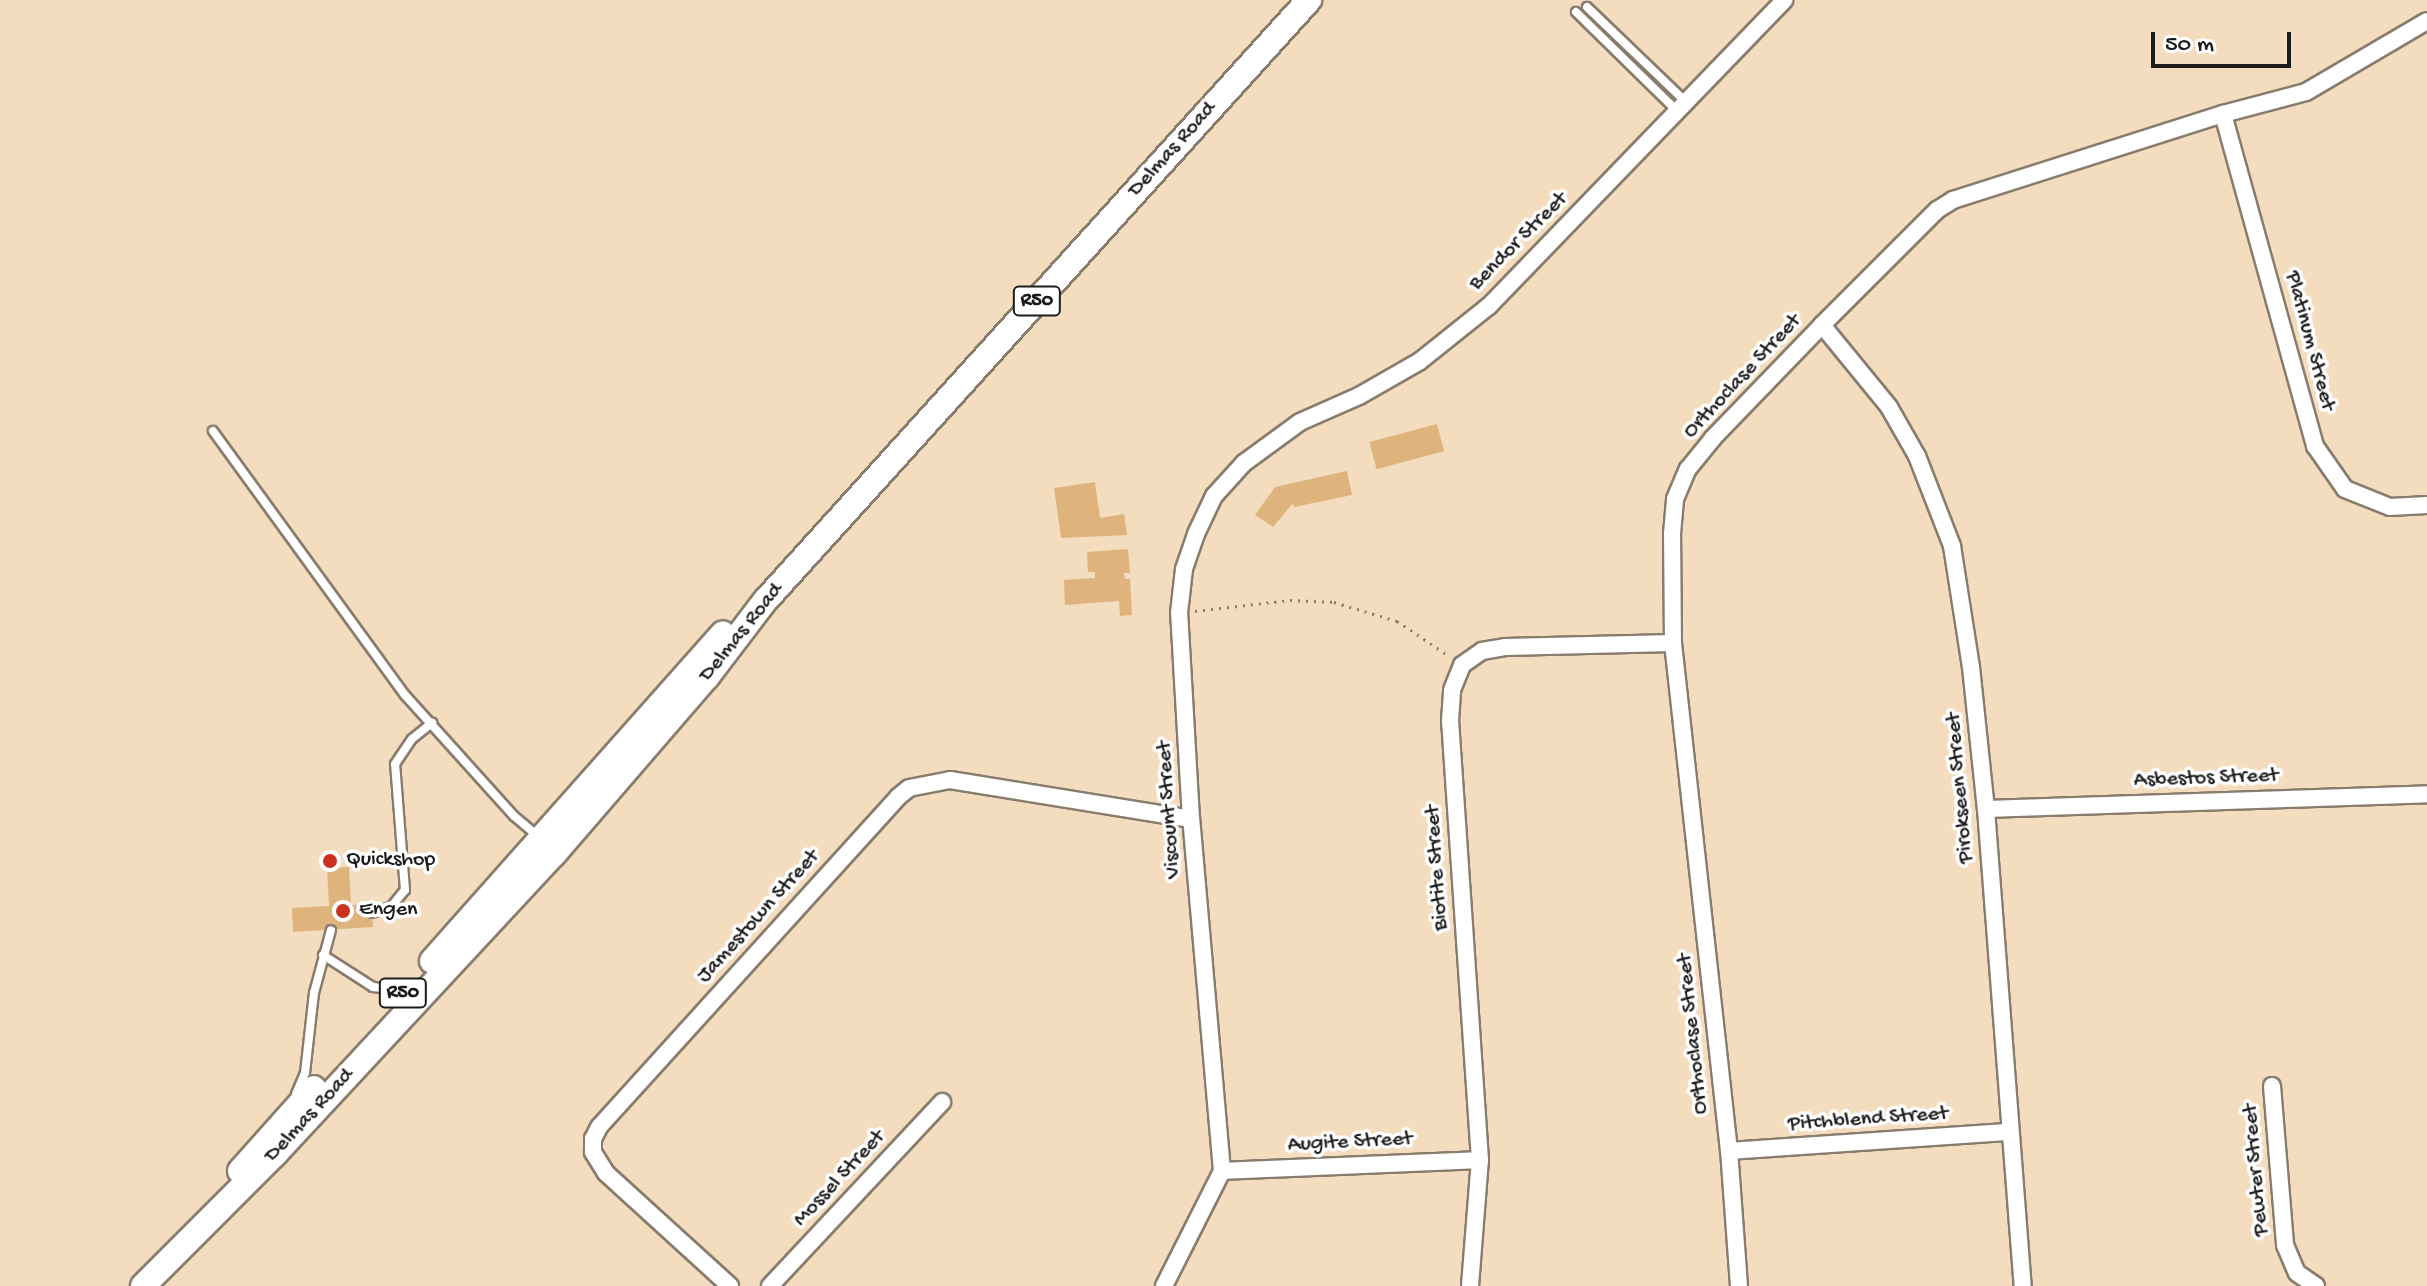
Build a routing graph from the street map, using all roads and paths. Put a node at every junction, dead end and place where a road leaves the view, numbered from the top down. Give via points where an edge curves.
1 (1297, 0) edge
2 (1309, 0) edge
3 (1784, 0) edge
4 (1587, 7) dead end
5 (1576, 12) dead end
6 (2427, 21) edge
7 (1681, 106) junction
8 (2223, 114) junction
9 (1822, 325) junction
10 (213, 431) dead end
11 (1244, 463) joint
12 (2427, 505) edge
13 (1179, 613) junction
14 (1673, 643) junction
15 (1462, 665) junction
16 (432, 723) junction
17 (2427, 794) edge
18 (1986, 809) junction
19 (1191, 819) junction
20 (547, 847) junction
21 (372, 913) dead end
22 (331, 930) dead end
23 (323, 955) junction
24 (405, 991) junction
25 (2272, 1086) dead end
26 (942, 1102) dead end
27 (2009, 1132) junction
28 (262, 1144) junction
29 (1729, 1151) junction
30 (1480, 1160) junction
31 (1222, 1171) junction
32 (167, 1259) junction
33 (143, 1286) edge
34 (730, 1286) edge
35 (770, 1286) edge
36 (1164, 1286) edge
37 (1470, 1286) edge
38 (1739, 1286) edge
39 (2023, 1286) edge
40 (2316, 1286) edge

1 - 20 main road, Delmas Road / R50 via 696,662
2 - 20 main road, Delmas Road / R50 via 765,601 707,677
3 - 7 street, Bendor Street
4 - 7 lane
5 - 7 lane
6 - 8 street, Orthoclase Street via 2306,92
7 - 11 street, Bendor Street via 1477,315 1420,361 1300,422
8 - 9 street, Orthoclase Street via 1953,200
8 - 12 street, Platinum Street via 2315,446 2345,489 2390,507
9 - 14 street, Orthoclase Street via 1688,469 1675,499
9 - 18 street, Pirokseen Street via 1889,407 1937,502 1952,546
10 - 16 lane via 405,695
11 - 13 street, Viscount Street via 1214,496 1196,534 1184,569
13 - 15 path via 1290,600 1334,602 1397,621
13 - 19 street, Viscount Street
14 - 15 street via 1505,647 1482,651
14 - 29 street, Orthoclase Street
15 - 30 street, Biotite Street via 1452,690 1450,721
16 - 20 lane
16 - 21 lane via 412,739 395,764 405,890 391,907
17 - 18 street, Asbestos Street
18 - 27 street, Pirokseen Street
19 - 31 street, Viscount Street
19 - 34 street, Jamestown Street via 950,780 909,788 898,797 593,1139 593,1152 606,1173
20 - 24 main road, Delmas Road / R50
20 - 32 main road, Delmas Road / R50 via 275,1154
22 - 23 lane
23 - 24 lane via 373,987
23 - 28 lane via 305,1073
24 - 28 main road, Delmas Road / R50
25 - 40 street, Pewter Street via 2285,1245 2297,1273
26 - 35 street, Mossel Street
27 - 29 street, Pitchblend Street
27 - 39 street, Pirokseen Street
28 - 32 main road, Delmas Road / R50
29 - 38 street, Orthoclase Street
30 - 31 street, Augite Street
30 - 37 street, Biotite Street
31 - 36 street
32 - 33 main road, Delmas Road / R50

